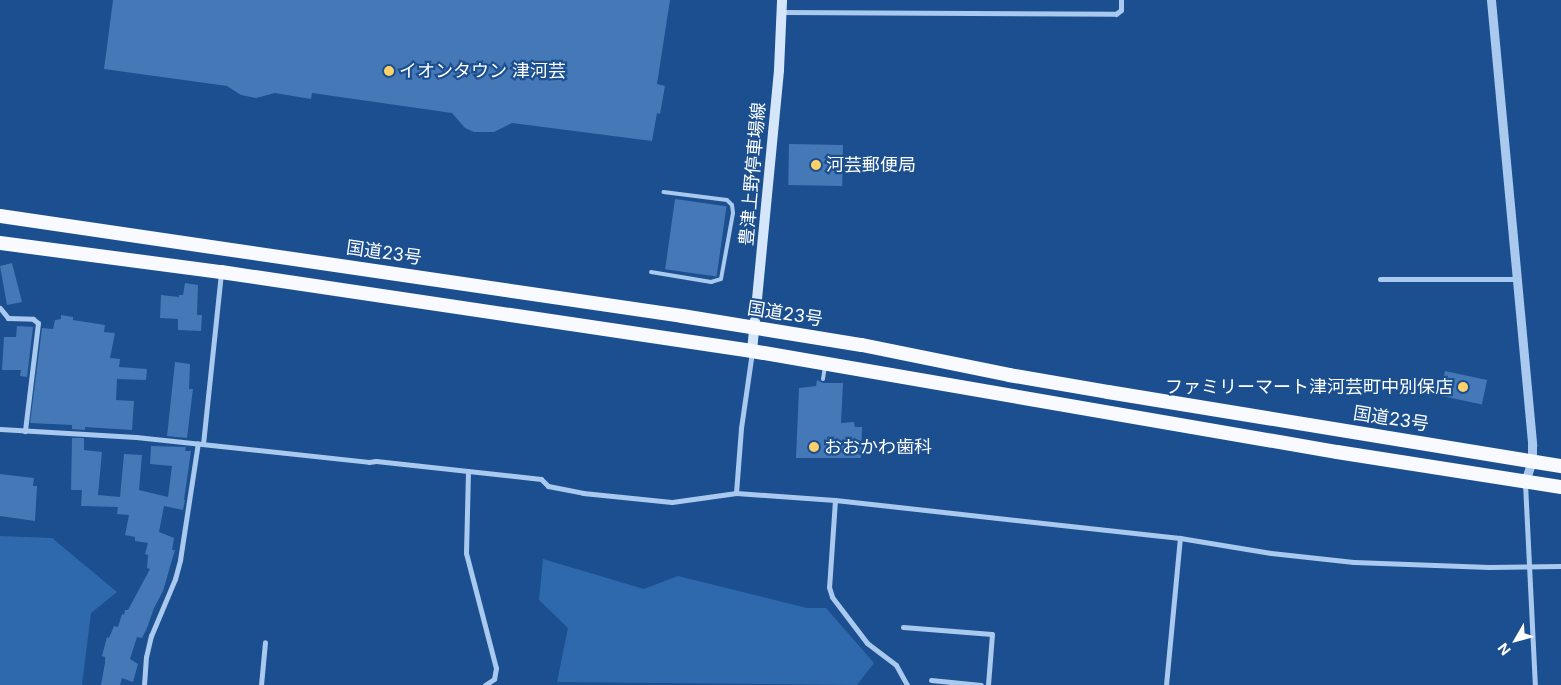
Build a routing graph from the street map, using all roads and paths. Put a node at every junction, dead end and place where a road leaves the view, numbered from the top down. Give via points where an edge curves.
1 (782, 0) edge
2 (1121, 0) edge
3 (1491, 0) edge
4 (782, 12) junction
5 (663, 192) dead end
6 (0, 216) edge
7 (0, 243) edge
8 (221, 272) junction
9 (651, 272) dead end
10 (1380, 279) dead end
11 (1516, 279) junction
12 (0, 308) edge
13 (755, 329) junction
14 (752, 351) junction
15 (826, 362) junction
16 (823, 379) dead end
17 (0, 429) edge
18 (25, 431) junction
19 (201, 443) junction
20 (1532, 461) junction
21 (1561, 466) edge
22 (468, 471) junction
23 (1525, 481) junction
24 (1561, 487) edge
25 (736, 493) junction
26 (835, 500) junction
27 (1180, 538) junction
28 (1529, 566) junction
29 (1561, 566) edge
30 (903, 627) dead end
31 (265, 642) dead end
32 (931, 680) dead end
33 (144, 685) edge
34 (261, 685) edge
35 (485, 685) edge
36 (907, 685) edge
37 (981, 685) edge
38 (988, 685) edge
39 (1166, 685) edge
40 (1535, 685) edge

1 - 4 main road, 豊津上野停車場線
2 - 4 street via 1121,10 1116,14
3 - 11 street
4 - 13 main road, 豊津上野停車場線
5 - 9 lane via 727,200 733,213 721,279 711,282
6 - 13 highway, 国道23号
7 - 8 highway
8 - 14 highway
8 - 19 street
10 - 11 street
11 - 20 street
12 - 18 street via 8,318 33,319 38,323
13 - 14 main road, 豊津上野停車場線
13 - 20 highway, 国道23号 via 862,344 1009,375
14 - 15 highway
14 - 25 street
15 - 16 lane
15 - 23 highway via 1337,452
17 - 18 street
18 - 19 street
19 - 22 street
19 - 33 street via 180,560 151,636
20 - 21 highway, 国道23号
20 - 23 street
22 - 25 street via 540,479 548,486 583,493 672,502
22 - 35 street via 466,553 496,668 494,679
23 - 24 highway
23 - 28 street
25 - 26 street
26 - 27 street
26 - 36 street via 829,587 832,597 867,643 896,665
27 - 28 street via 1354,562 1490,568
27 - 39 street
28 - 29 street
28 - 40 street
30 - 38 street via 992,634
31 - 34 street
32 - 37 street

